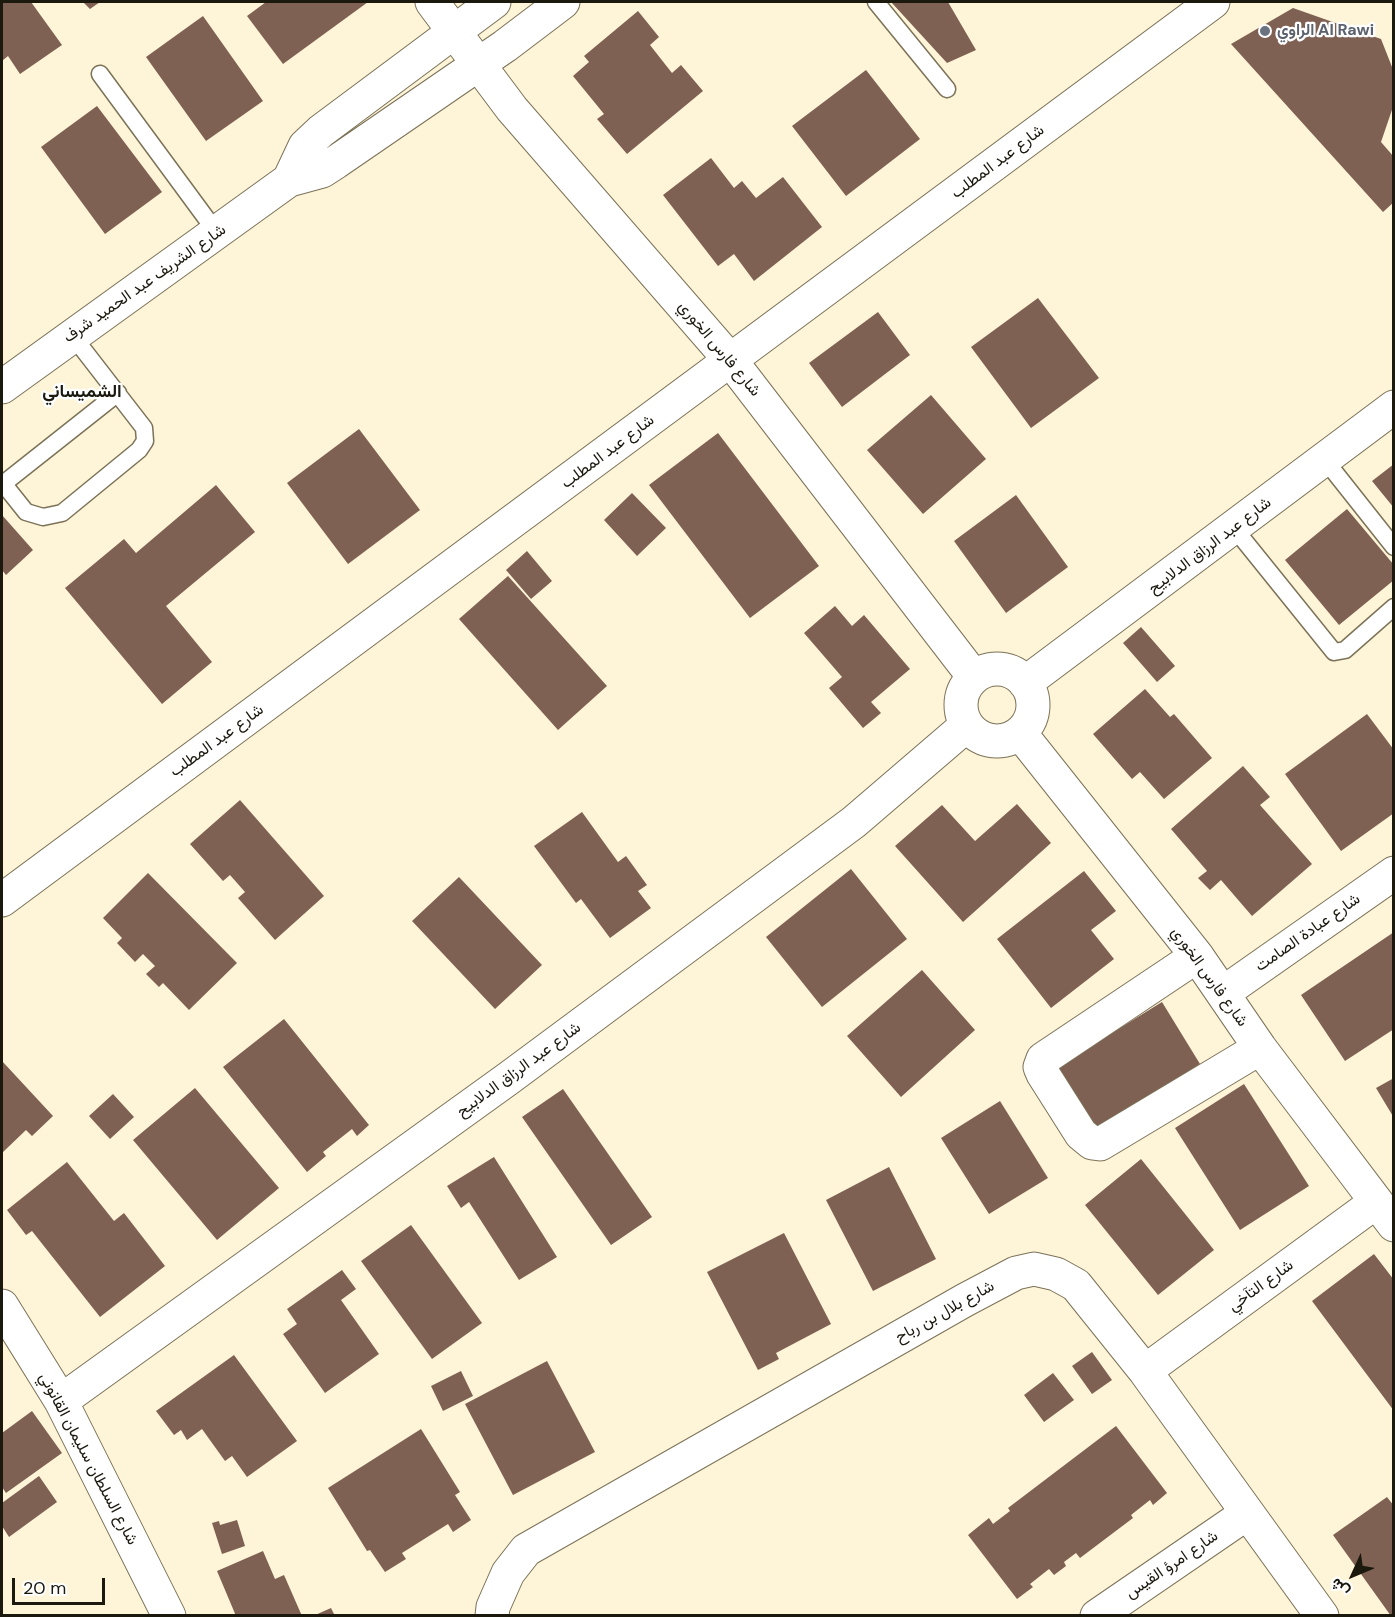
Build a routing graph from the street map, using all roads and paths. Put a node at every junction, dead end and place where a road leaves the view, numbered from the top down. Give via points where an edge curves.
1 (432, 2) edge
2 (494, 2) edge
3 (563, 2) edge
4 (876, 2) edge
5 (1214, 2) edge
6 (454, 30) junction
7 (478, 64) junction
8 (100, 74) dead end
9 (947, 89) dead end
10 (289, 180) junction
11 (217, 233) junction
12 (72, 335) junction
13 (730, 361) junction
14 (2, 387) edge
15 (118, 393) junction
16 (1394, 407) edge
17 (1325, 460) junction
18 (2, 483) edge
19 (1234, 528) junction
20 (1394, 547) edge
21 (1394, 608) edge
22 (974, 677) junction
23 (1025, 683) junction
24 (966, 724) junction
25 (1020, 733) junction
26 (1394, 873) edge
27 (2, 900) edge
28 (1197, 956) junction
29 (1223, 993) junction
30 (1260, 1048) junction
31 (1385, 1213) edge
32 (2, 1306) edge
33 (1145, 1371) junction
34 (61, 1401) junction
35 (1246, 1514) junction
36 (170, 1616) edge
37 (492, 1616) edge
38 (1097, 1616) edge
39 (1322, 1616) edge

1 - 6 street, شارع فارس الخوري
2 - 6 street, شارع الشريف عبد الحميد شرف
3 - 7 street, شارع الشريف عبد الحميد شرف
4 - 9 lane
5 - 13 street, شارع عبد المطلب
6 - 7 street, شارع فارس الخوري
6 - 10 street, شارع الشريف عبد الحميد شرف via 321,131 305,146
7 - 10 street, شارع الشريف عبد الحميد شرف via 322,171
7 - 13 street, شارع فارس الخوري via 512,109
8 - 11 lane
10 - 11 street, شارع الشريف عبد الحميد شرف
11 - 12 street, شارع الشريف عبد الحميد شرف
12 - 14 street, شارع الشريف عبد الحميد شرف
12 - 15 lane
13 - 22 street, شارع فارس الخوري
13 - 27 street, شارع عبد المطلب
15 - 18 lane
15 - 18 lane via 144,428 145,441 62,513 44,517 27,512
16 - 17 street, شارع عبد الرزاق الدلابيح
17 - 19 street, شارع عبد الرزاق الدلابيح
17 - 20 lane
19 - 21 lane via 1334,652 1345,650
19 - 23 street, شارع عبد الرزاق الدلابيح
22 - 23 street via 984,670 1008,670
22 - 24 street via 966,684 960,704
23 - 25 street via 1032,696 1033,710
24 - 25 street via 975,734 992,740 1010,739
24 - 34 street, شارع عبد الرزاق الدلابيح via 854,822
25 - 28 street, شارع فارس الخوري
26 - 29 street, شارع عبادة الصامت
28 - 29 street, شارع فارس الخوري
28 - 30 street via 1042,1059 1042,1074 1081,1134 1100,1144
29 - 30 street, شارع فارس الخوري
30 - 31 street, شارع فارس الخوري
31 - 33 street, شارع التآخي
32 - 34 street, شارع السلطان سليمان القانوني
33 - 35 street, شارع بلال بن رباح
33 - 37 street, شارع بلال بن رباح via 1076,1285 1056,1274 1034,1269 1016,1273 526,1550 508,1573
34 - 36 street, شارع السلطان سليمان القانوني
35 - 38 street, شارع امرؤ القيس
35 - 39 street, شارع بلال بن رباح

